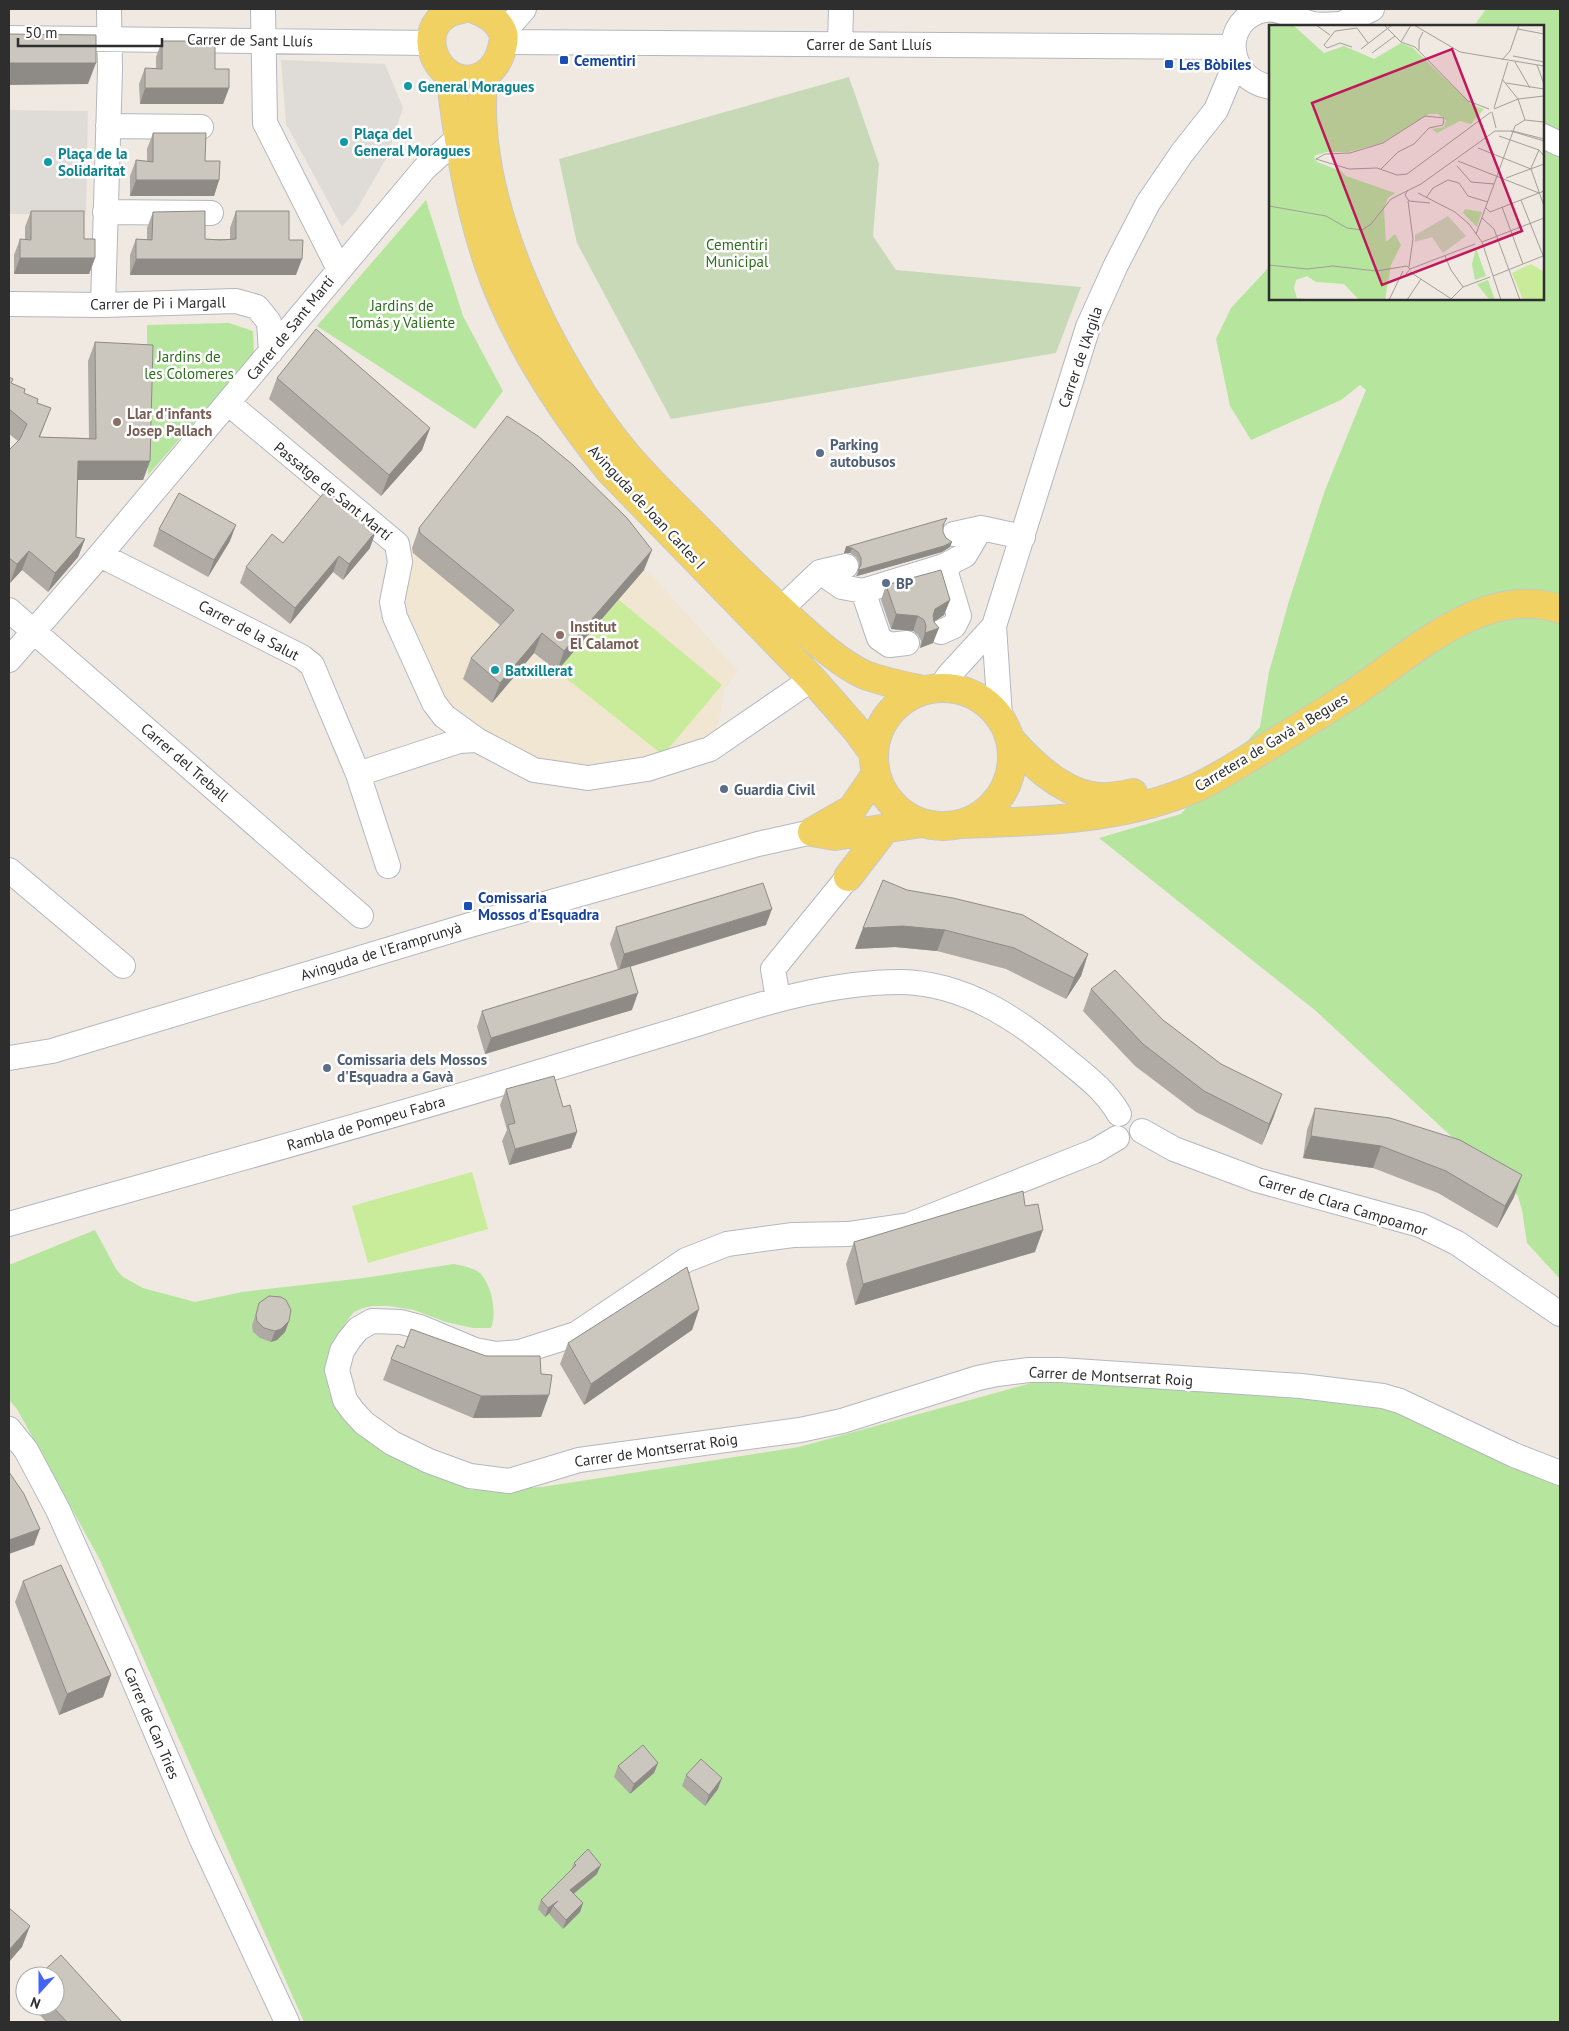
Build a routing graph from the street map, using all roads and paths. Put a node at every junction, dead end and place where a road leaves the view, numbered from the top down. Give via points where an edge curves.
1 (109, 9) edge
2 (263, 9) edge
3 (524, 9) edge
4 (840, 9) edge
5 (1372, 9) edge
6 (467, 10) edge
7 (1244, 14) edge
8 (1298, 21) edge
9 (1338, 25) edge
10 (9, 38) edge
11 (504, 38) junction
12 (109, 39) junction
13 (263, 41) junction
14 (431, 43) junction
15 (840, 44) junction
16 (1235, 55) junction
17 (450, 75) junction
18 (484, 75) junction
19 (1263, 85) edge
20 (1216, 110) junction
21 (108, 126) junction
22 (202, 127) dead end
23 (1544, 136) edge
24 (459, 137) junction
25 (1560, 144) edge
26 (105, 212) junction
27 (212, 213) dead end
28 (339, 269) junction
29 (9, 304) edge
30 (103, 305) junction
31 (271, 352) junction
32 (228, 404) junction
33 (981, 528) junction
34 (954, 534) dead end
35 (1023, 537) junction
36 (100, 555) junction
37 (846, 566) dead end
38 (944, 566) junction
39 (820, 572) junction
40 (863, 590) junction
41 (1560, 594) edge
42 (1560, 608) edge
43 (781, 609) junction
44 (9, 610) edge
45 (994, 626) junction
46 (33, 632) junction
47 (941, 632) dead end
48 (907, 643) dead end
49 (9, 660) edge
50 (812, 679) junction
51 (932, 689) junction
52 (1005, 728) junction
53 (476, 740) junction
54 (875, 764) junction
55 (358, 774) junction
56 (922, 823) junction
57 (960, 824) junction
58 (885, 829) junction
59 (824, 834) junction
60 (388, 866) dead end
61 (9, 870) edge
62 (848, 877) junction
63 (361, 916) dead end
64 (122, 966) dead end
65 (778, 999) junction
66 (9, 1058) edge
67 (1119, 1114) junction
68 (1142, 1131) junction
69 (1117, 1138) junction
70 (9, 1224) edge
71 (1560, 1314) edge
72 (9, 1429) edge
73 (1560, 1473) edge
74 (287, 2022) edge

1 - 12 street
2 - 13 street
3 - 11 street
4 - 15 street
5 - 9 street
6 - 11 main road via 494,20
6 - 14 main road via 440,20
7 - 8 street via 1274,10
7 - 16 street, Carrer de l'Argila via 1235,36
8 - 9 street
10 - 12 street, Carrer de Sant Lluís
11 - 15 street, Carrer de Sant Lluís
11 - 18 main road via 496,65
12 - 13 street, Carrer de Sant Lluís
12 - 21 street
13 - 14 street, Carrer de Sant Lluís
13 - 28 street via 265,123
14 - 17 main road via 435,60
15 - 16 street, Carrer de Sant Lluís
16 - 19 street via 1243,74
16 - 20 street, Carrer de l'Argila
17 - 18 main road via 462,79
17 - 24 main road, Avinguda de Joan Carles I
18 - 43 main road, Avinguda de Joan Carles I via 482,126 501,218 530,297 559,356 627,455
19 - 20 street, Carrer de l'Argila
20 - 35 street, Carrer de l'Argila via 1148,203 1088,327
21 - 22 street
21 - 26 street
23 - 25 street
24 - 28 street, Carrer de Sant Martí via 424,170
24 - 50 main road, Avinguda de Joan Carles I via 489,265 516,328 558,400 610,471
26 - 27 street
26 - 30 street
28 - 31 street, Carrer de Sant Martí
29 - 30 street, Carrer de Pi i Margall
30 - 31 street, Carrer de Pi i Margall via 236,302 258,307 268,322
31 - 32 street, Carrer de Sant Martí
32 - 36 street, Carrer de Sant Martí
32 - 53 street, Passatge de Sant Martí via 397,544 400,562 392,602 395,617 434,704 452,723
33 - 34 street
33 - 35 street
33 - 38 street via 964,555
35 - 45 street, Carrer de l'Argila
36 - 46 street, Carrer de Sant Martí
36 - 55 street, Carrer de la Salut via 312,665
37 - 39 street
38 - 40 street
38 - 47 street via 959,616 954,626
39 - 40 street via 842,587
39 - 43 street
40 - 48 street via 879,638 890,645
41 - 52 main road, Carretera de Gavà a Begues via 1520,590 1488,596 1448,612 1254,739 1190,775 1155,788 1120,796 1091,796 1070,789 1026,757
42 - 57 main road, Carretera de Gavà a Begues via 1513,605 1489,610 1449,626 1355,692 1188,792 1123,812 1075,819
43 - 51 main road, Avinguda de Joan Carles I via 812,638 863,674 894,684
44 - 46 street, Carrer del Treball
45 - 51 street, Carrer de l'Argila
45 - 52 street, Carrer de l'Argila
46 - 49 street, Carrer de Sant Martí
46 - 63 street, Carrer del Treball
50 - 53 street, Passatge de Sant Martí via 710,749 647,769 588,778 534,770
50 - 54 main road, Avinguda de Joan Carles I via 855,728
51 - 52 main road via 958,689 974,694 988,704
51 - 54 main road via 900,702 888,714 880,729
52 - 57 main road via 1012,764 1009,781 1001,796 983,814
53 - 55 street via 459,741
54 - 56 main road via 880,785 892,804
54 - 59 main road via 852,809
55 - 60 street, Carrer de la Salut
56 - 57 main road
56 - 58 main road
58 - 59 main road
58 - 62 main road
59 - 62 main road via 847,855
59 - 66 street, Avinguda de l'Eramprunyà via 758,844 470,925 52,1051
61 - 64 street
62 - 65 street via 773,969
65 - 67 street via 857,984 903,982 931,985 952,992 1002,1011 1032,1032 1102,1090
65 - 70 street, Rambla de Pompeu Fabra via 473,1092
67 - 68 street via 1136,1115 1142,1123
67 - 69 street via 1112,1126
68 - 69 street via 1130,1142
68 - 71 street, Carrer de Clara Campoamor via 1174,1149 1257,1180 1420,1225 1457,1243
69 - 73 street, Carrer de Montserrat Roig via 1095,1151 909,1226 726,1244 686,1260 576,1334 520,1352 496,1354 476,1350 420,1327 400,1322 372,1322 358,1329 342,1351 337,1370 341,1388 345,1400 364,1423 392,1443 429,1462 470,1476 509,1481 580,1460 842,1421 978,1378 1029,1370 1301,1386 1383,1396
72 - 74 street, Carrer de Can Tries via 32,1458 58,1510 202,1840

